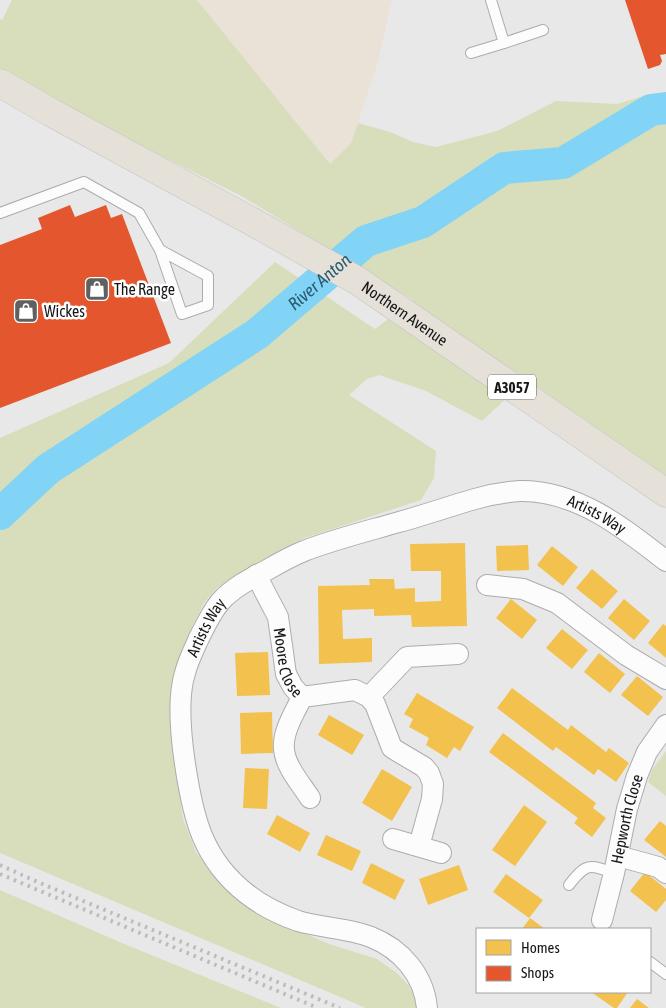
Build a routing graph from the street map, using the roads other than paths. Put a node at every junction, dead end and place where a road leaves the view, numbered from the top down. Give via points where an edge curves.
1 (491, 0) edge
2 (543, 30) dead end
3 (504, 43) junction
4 (471, 54) dead end
5 (0, 83) edge
6 (0, 92) edge
7 (52, 113) junction
8 (0, 213) edge
9 (160, 250) junction
10 (666, 493) edge
11 (666, 561) edge
12 (256, 575) junction
13 (487, 585) dead end
14 (458, 654) dead end
15 (666, 679) edge
16 (302, 697) junction
17 (369, 697) junction
18 (666, 725) edge
19 (310, 798) dead end
20 (393, 839) dead end
21 (419, 846) junction
22 (441, 853) dead end
23 (616, 865) junction
24 (666, 873) edge
25 (569, 884) dead end
26 (605, 925) edge
27 (651, 963) edge
28 (666, 974) edge
29 (427, 1008) edge

1 - 3 lane
2 - 3 lane
3 - 4 lane
5 - 7 main road, Northern Avenue / A3057
6 - 7 main road, Northern Avenue / A3057
7 - 10 main road, Northern Avenue / A3057 via 358,281
8 - 9 lane via 84,182 139,214
9 - 9 lane via 208,276 208,305 182,314
11 - 12 street, Artists Way via 608,518 583,505 559,497 521,491 475,499 304,551
12 - 16 street, Moore Close via 278,617 286,674
12 - 29 street, Artists Way via 220,602 206,624 184,674 181,698 184,757 201,837 225,874 248,895 298,920 370,936 392,948 409,963 420,981
13 - 15 street via 524,589 557,603 626,655
14 - 17 street via 407,657
16 - 17 street, Moore Close via 355,690
16 - 19 street via 286,734 284,748 286,758
17 - 21 street via 375,704 392,748 429,773 432,799
18 - 23 street, Hepworth Close via 646,752 637,776
20 - 21 street
21 - 22 street
23 - 24 street via 658,867
23 - 25 lane via 588,867 579,871
23 - 26 street, Hepworth Close
27 - 28 lane

